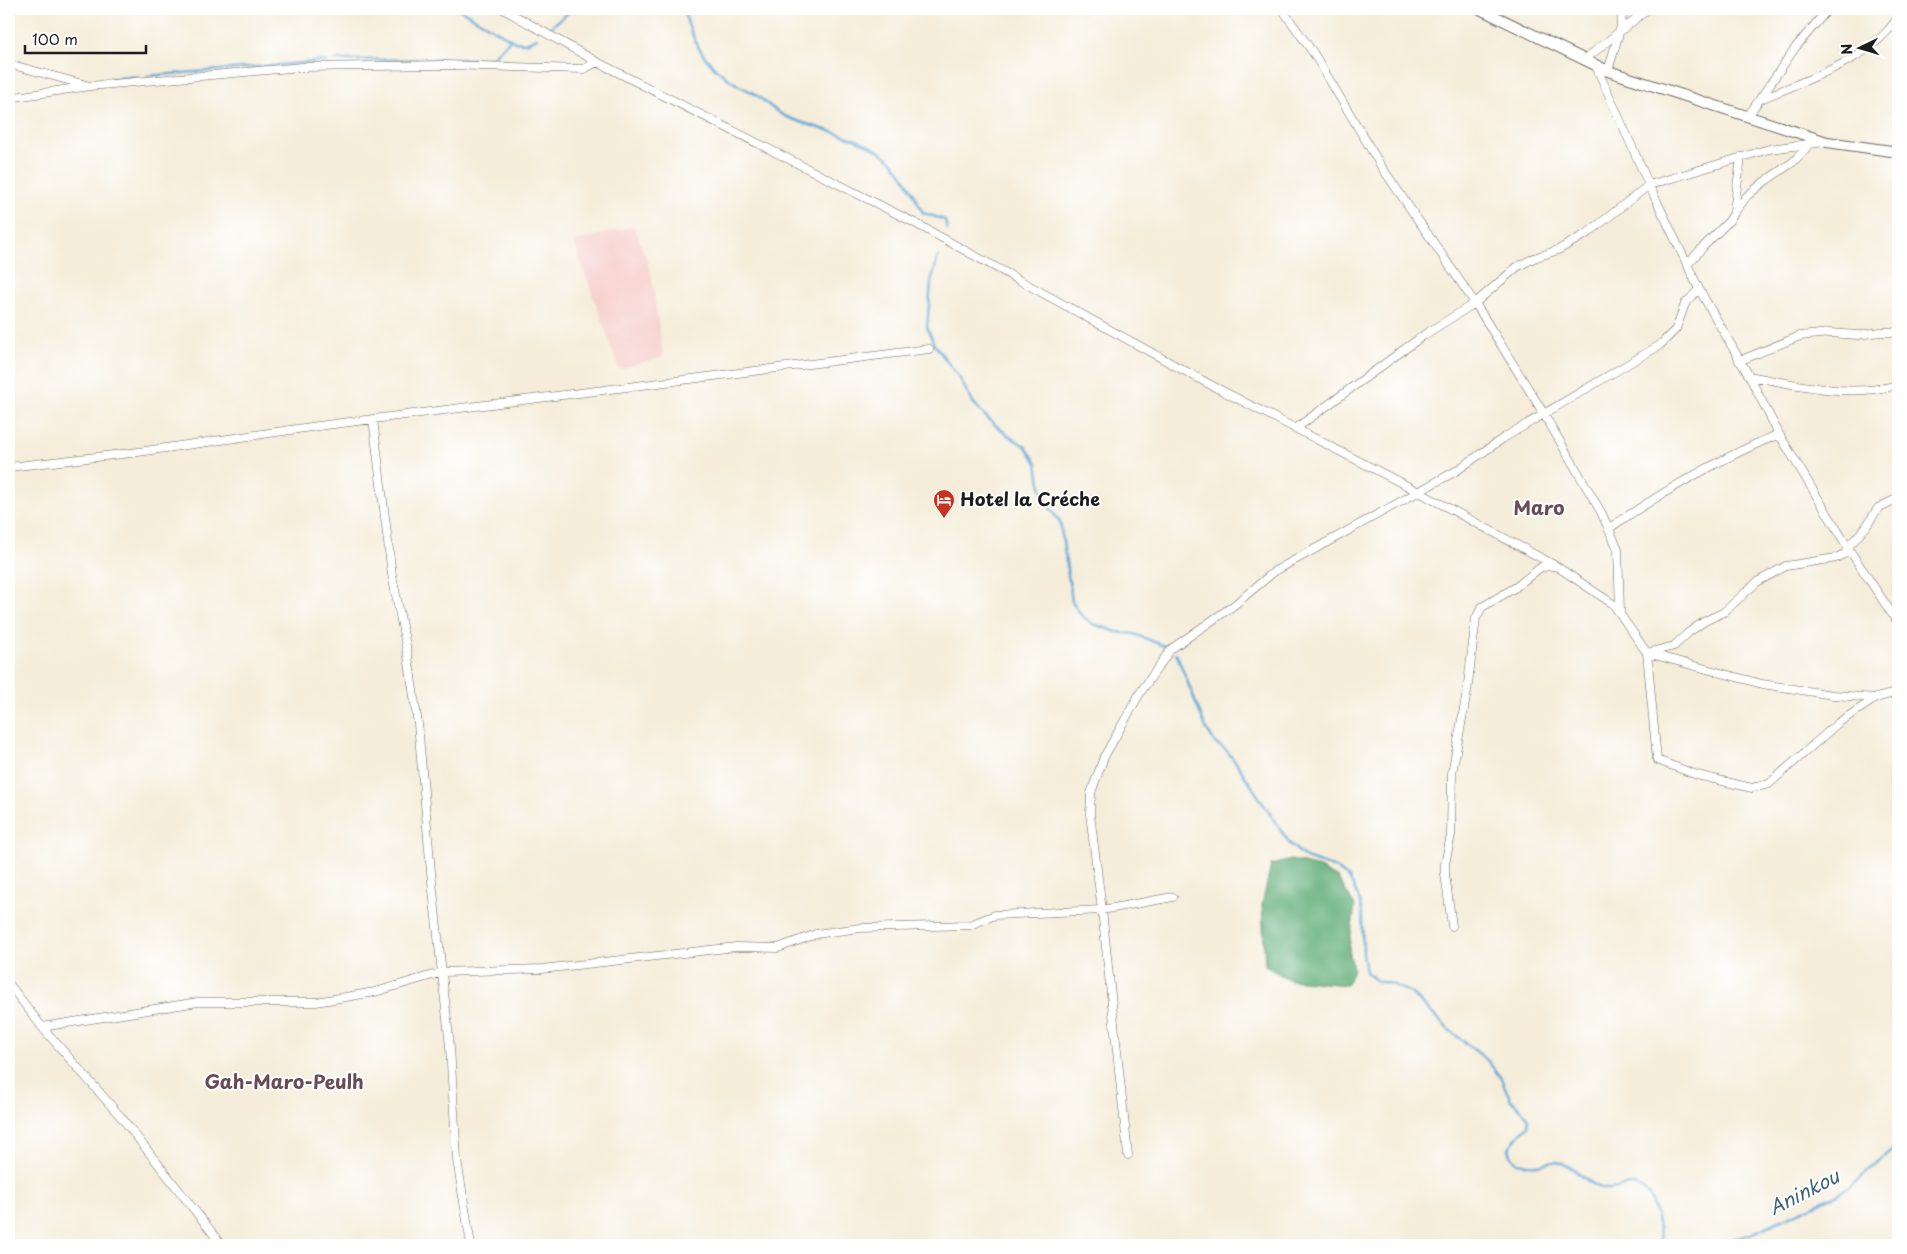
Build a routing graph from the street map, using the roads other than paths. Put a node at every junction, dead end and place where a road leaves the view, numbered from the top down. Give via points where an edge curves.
1 (503, 9) edge
2 (1282, 9) edge
3 (1480, 9) edge
4 (1623, 9) edge
5 (1648, 9) edge
6 (1828, 9) edge
7 (1898, 17) edge
8 (1620, 30) junction
9 (1584, 60) junction
10 (597, 62) junction
11 (9, 64) edge
12 (1596, 66) junction
13 (1608, 71) junction
14 (90, 86) junction
15 (9, 98) edge
16 (1761, 99) junction
17 (1748, 116) junction
18 (1827, 142) junction
19 (1810, 145) junction
20 (1898, 152) edge
21 (1741, 158) junction
22 (1649, 185) junction
23 (1734, 213) junction
24 (1688, 264) junction
25 (1699, 289) junction
26 (1475, 303) junction
27 (1898, 332) edge
28 (930, 350) dead end
29 (1740, 361) junction
30 (1749, 376) junction
31 (1898, 385) edge
32 (1544, 414) junction
33 (372, 419) junction
34 (1295, 429) junction
35 (1779, 434) junction
36 (9, 467) edge
37 (1417, 491) junction
38 (1898, 498) edge
39 (1608, 528) junction
40 (1849, 549) junction
41 (1556, 566) junction
42 (1620, 611) junction
43 (1898, 623) edge
44 (1647, 653) junction
45 (1898, 692) edge
46 (1876, 698) junction
47 (1173, 897) dead end
48 (1102, 910) junction
49 (1452, 926) dead end
50 (443, 972) junction
51 (9, 984) edge
52 (42, 1027) junction
53 (1128, 1155) dead end
54 (222, 1245) edge
55 (471, 1245) edge

1 - 10 street
2 - 26 street via 1314,54 1380,166
3 - 9 main road
4 - 8 street
5 - 8 street
6 - 16 street via 1795,48
7 - 16 street via 1888,30 1853,57 1796,86
8 - 9 street
8 - 13 street
9 - 12 main road
10 - 14 street via 584,69 445,65 302,67
10 - 34 street via 913,222
11 - 14 street
12 - 13 main road
12 - 22 street
13 - 17 main road
14 - 15 street
16 - 17 street
17 - 18 main road
18 - 19 street
18 - 20 main road
19 - 21 street via 1769,149
19 - 23 street via 1793,162 1747,196
21 - 22 street
21 - 23 street
22 - 24 street
22 - 26 street via 1588,233 1517,268
23 - 24 street
24 - 25 street
25 - 29 street
25 - 32 street via 1685,304 1676,329 1660,344
26 - 32 street
26 - 34 street via 1424,335
27 - 29 street via 1857,335 1830,332 1800,336
28 - 33 street
29 - 30 street
30 - 31 street via 1856,392
30 - 35 street
32 - 37 street via 1456,471
32 - 39 street
33 - 36 street
33 - 50 street via 392,574 418,724
34 - 37 street
35 - 39 street via 1744,449 1650,500
35 - 40 street
37 - 41 street
37 - 48 street via 1275,571 1233,606 1171,649 1158,666 1104,757 1091,793 1090,814
38 - 40 street via 1878,508
39 - 42 street via 1618,549
40 - 43 street
40 - 44 street via 1836,558 1786,566 1757,582 1724,612 1705,621 1674,646
41 - 42 street
41 - 49 street via 1541,568 1482,607 1476,618 1452,774 1451,835 1445,864
42 - 44 street
44 - 46 street via 1762,684
44 - 46 street via 1657,760 1697,775 1752,788 1769,784 1838,723
45 - 46 street
47 - 48 street
48 - 50 street via 995,915 970,925 860,928 816,934 778,948 736,947 542,970
48 - 53 street
50 - 52 street via 375,992 316,1002 198,1002
50 - 55 street via 457,1160
51 - 52 street
52 - 54 street via 121,1117

